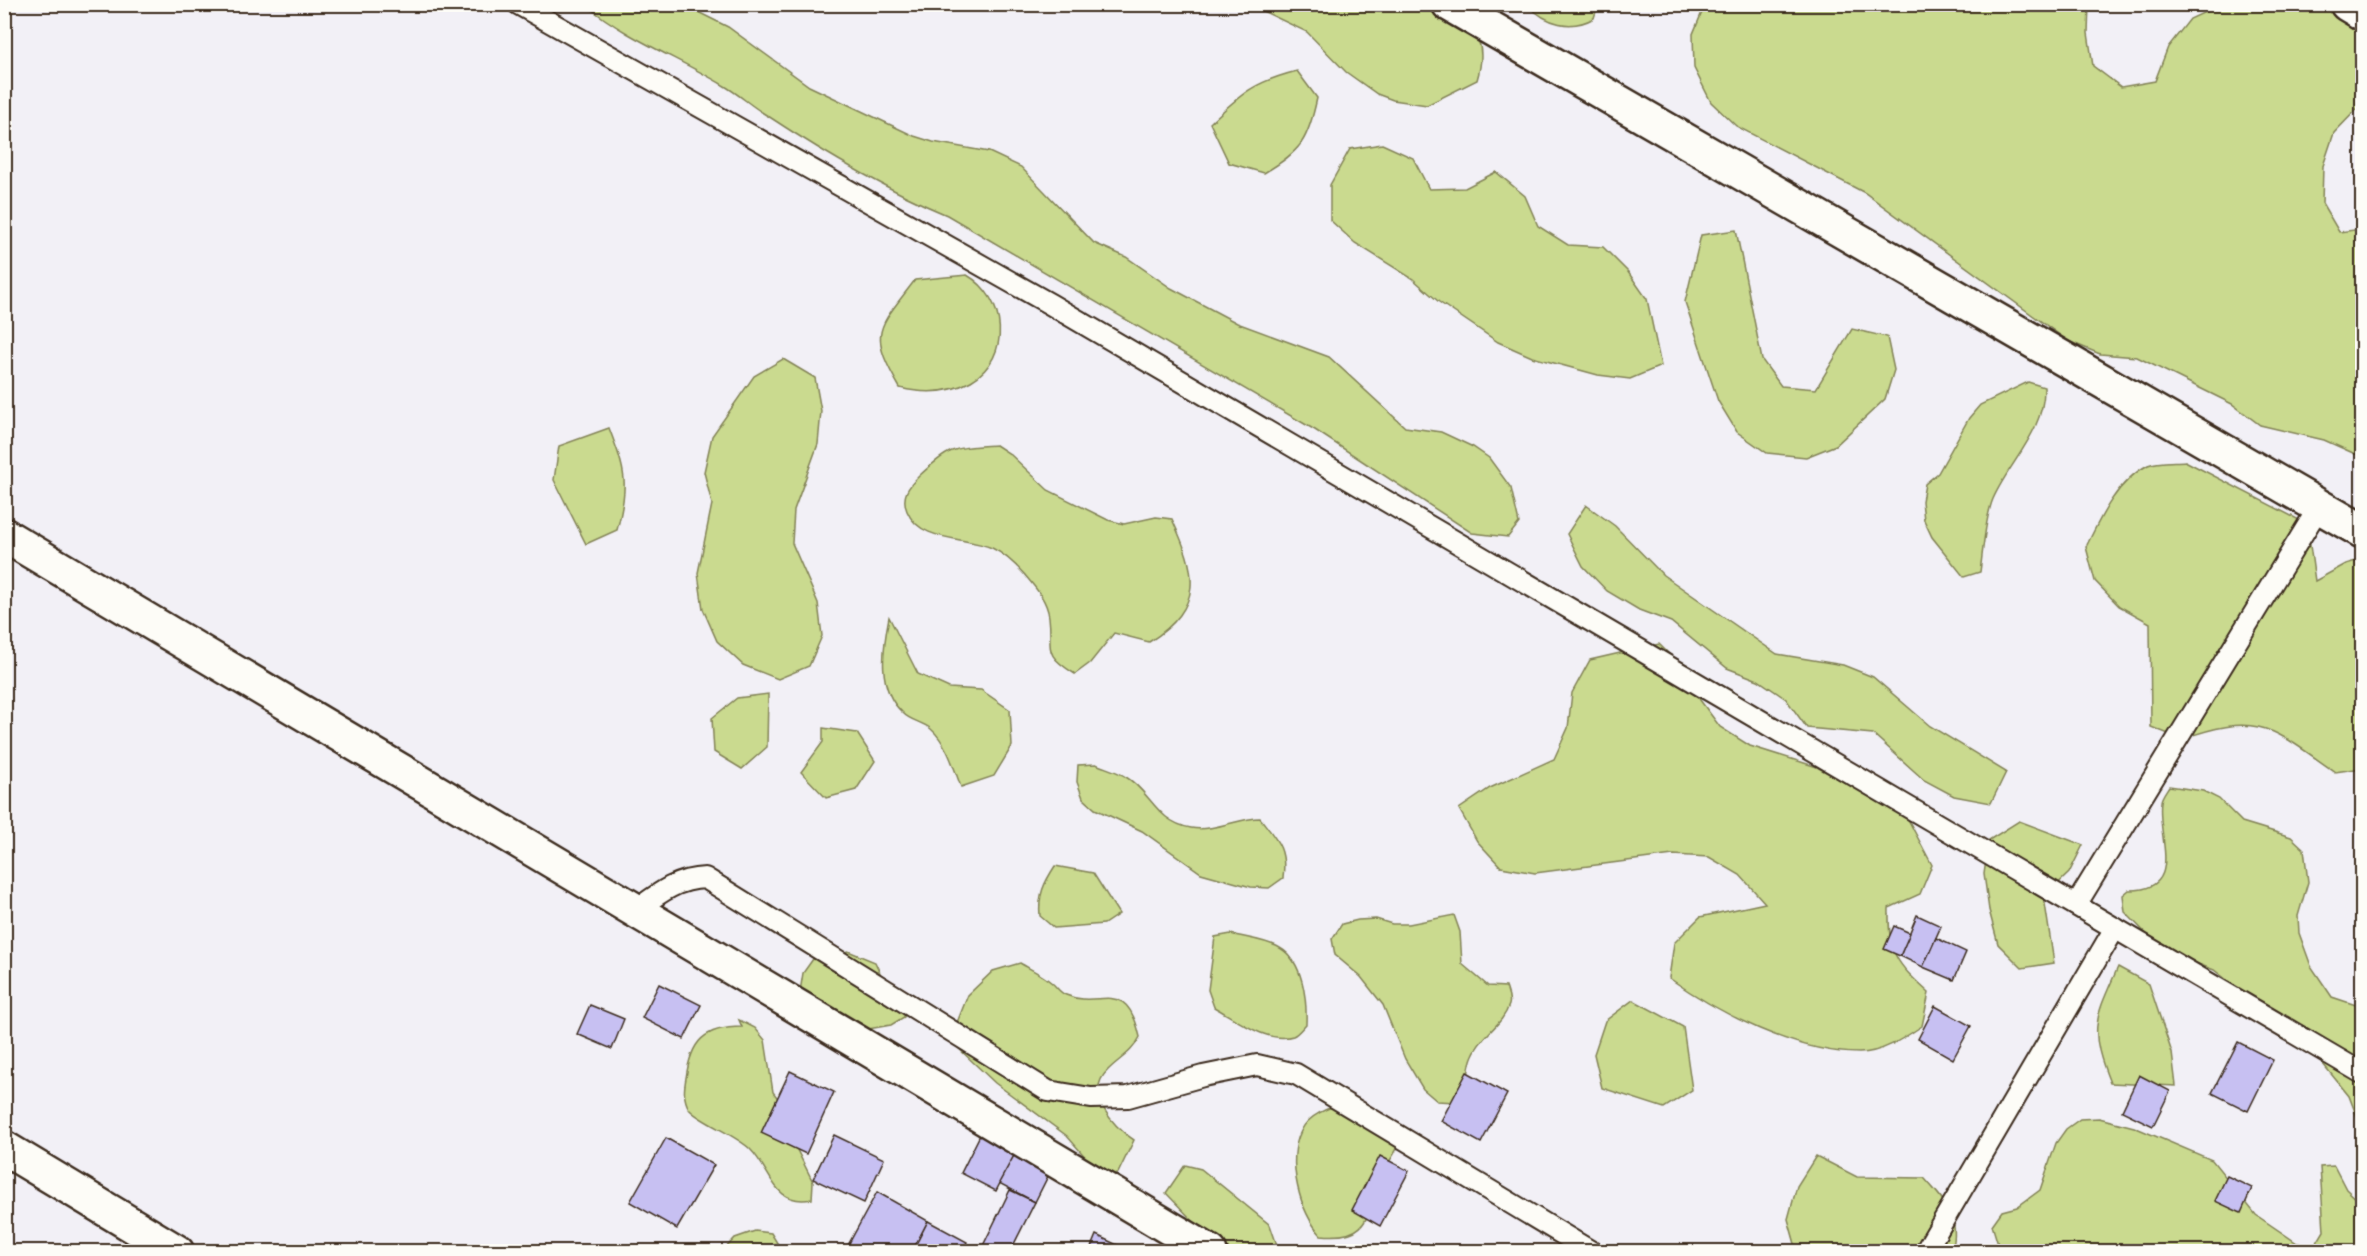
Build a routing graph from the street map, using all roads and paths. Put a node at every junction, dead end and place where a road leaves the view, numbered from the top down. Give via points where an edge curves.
1 (518, 4) edge
2 (1449, 4) edge
3 (2347, 4) edge
4 (2362, 13) edge
5 (2319, 507) junction
6 (2362, 531) edge
7 (4, 535) edge
8 (2076, 905) junction
9 (636, 910) junction
10 (2115, 928) junction
11 (2362, 1073) edge
12 (4, 1148) edge
13 (177, 1251) edge
14 (1210, 1251) edge
15 (1592, 1251) edge
16 (1925, 1251) edge

1 - 8 lane via 1050,304
2 - 5 street
3 - 4 street
5 - 6 street
5 - 8 lane
7 - 9 street
8 - 10 lane
9 - 14 street
9 - 15 lane via 665,889 687,879 705,878 1048,1091 1091,1098 1128,1097 1257,1065 1296,1074
10 - 11 lane
10 - 16 lane
12 - 13 street

